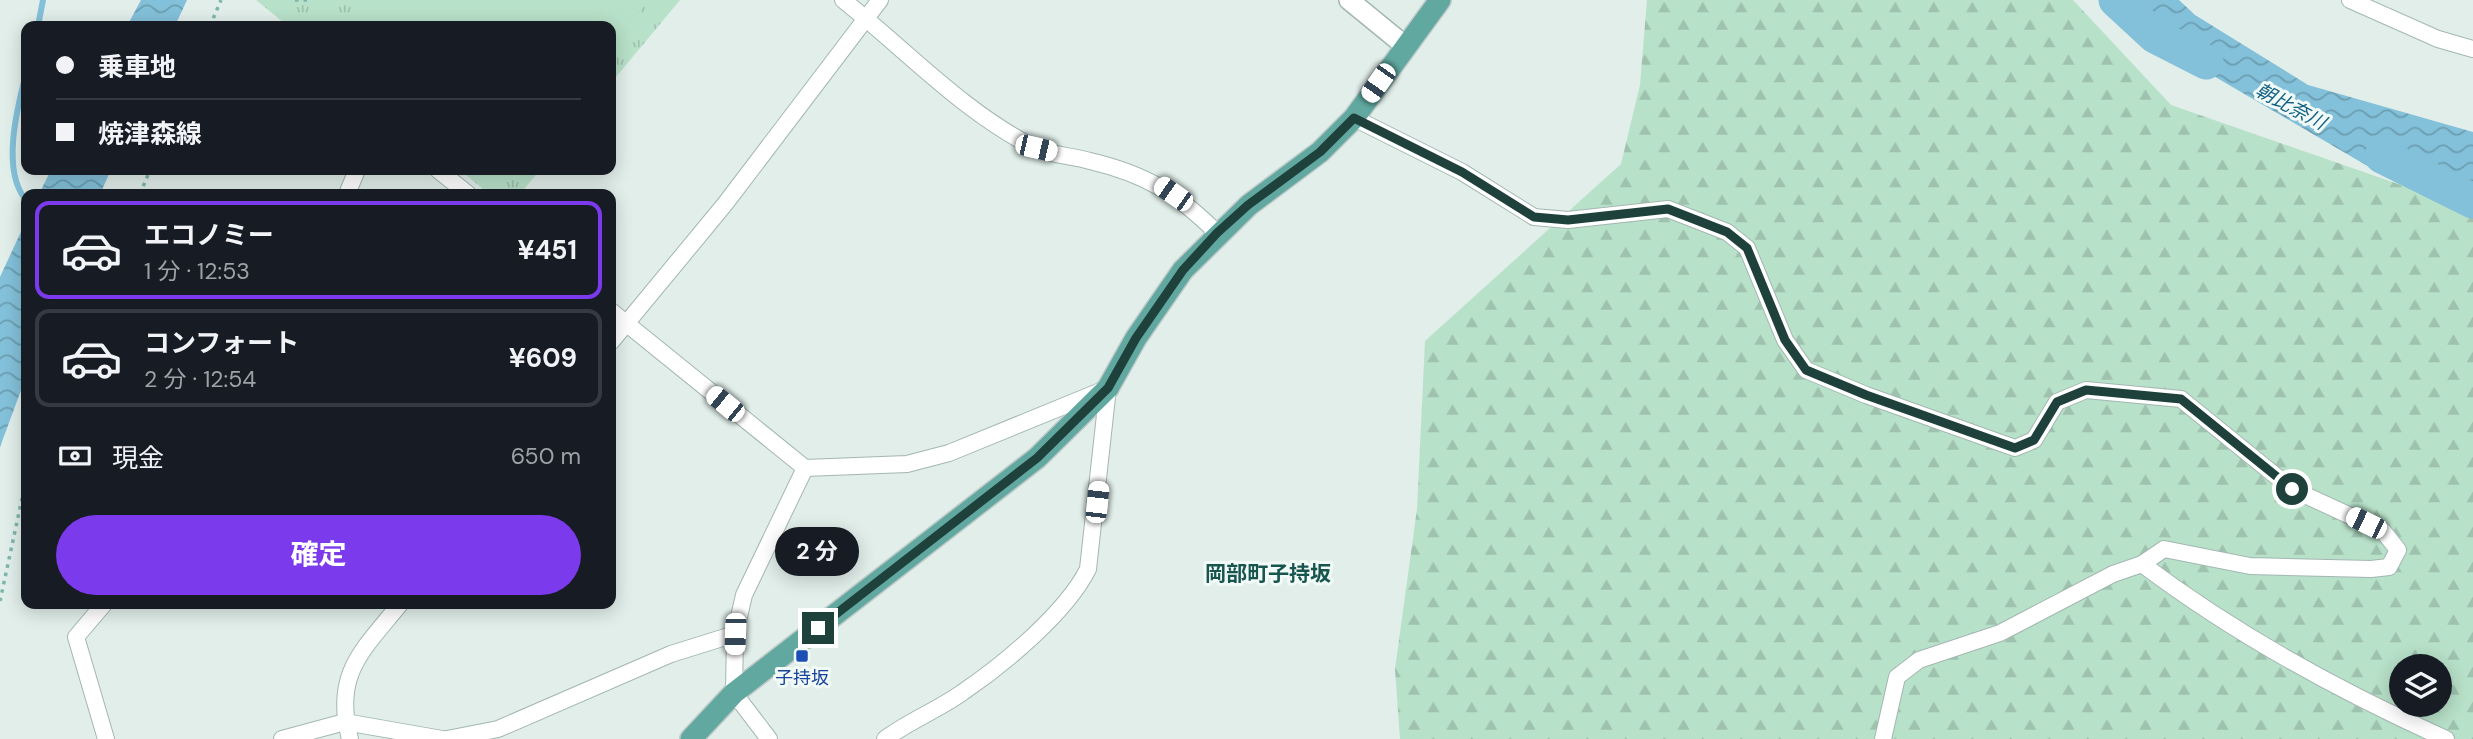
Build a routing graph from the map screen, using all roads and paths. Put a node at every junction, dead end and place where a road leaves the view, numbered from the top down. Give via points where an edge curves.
1 (221, 0) edge
2 (295, 0) edge
3 (309, 0) edge
4 (843, 0) edge
5 (880, 0) edge
6 (1349, 0) edge
7 (1440, 0) edge
8 (2350, 0) edge
9 (866, 18) junction
10 (212, 21) edge
11 (1404, 45) junction
12 (2473, 48) edge
13 (1354, 118) junction
14 (445, 175) edge
15 (462, 189) edge
16 (1217, 233) junction
17 (616, 315) edge
18 (626, 324) junction
19 (616, 336) edge
20 (1108, 388) junction
21 (805, 468) junction
22 (21, 503) edge
23 (2142, 564) junction
24 (0, 601) edge
25 (100, 609) edge
26 (396, 609) edge
27 (735, 634) junction
28 (734, 693) junction
29 (345, 722) junction
30 (498, 734) edge
31 (106, 739) edge
32 (282, 739) edge
33 (350, 739) edge
34 (444, 739) edge
35 (691, 739) edge
36 (769, 739) edge
37 (885, 739) edge
38 (1883, 739) edge
39 (2446, 739) edge

1 - 10 path
2 - 3 path
4 - 9 street
5 - 9 street
6 - 11 street
7 - 11 main road
8 - 12 street via 2438,39
9 - 16 street via 1000,128 1036,148 1119,168 1159,184
9 - 18 street via 725,204
11 - 13 main road
13 - 16 main road via 1320,152
13 - 23 street via 1462,172 1534,217 1568,220 1668,209 1727,232 1747,248 1785,340 1806,370 1866,395 2015,448 2034,440 2057,402 2086,390 2181,399 2292,489 2383,531 2398,550 2389,567 2371,569 2250,566 2164,549
14 - 15 street
16 - 20 main road via 1175,282
17 - 18 street
18 - 19 street
18 - 21 street
20 - 21 street via 949,453 907,464
20 - 28 main road via 1009,483
20 - 37 street via 1088,569 1077,591 962,693
21 - 27 street via 744,595
22 - 24 path
23 - 38 street via 2113,573 2000,633 1919,660 1897,677
23 - 39 street via 2199,607 2301,666
25 - 31 street via 76,637
26 - 29 street via 362,651 344,686
27 - 28 street
27 - 30 street via 671,654
28 - 35 main road
28 - 36 street
29 - 32 street
29 - 33 street
29 - 34 street
30 - 34 street

